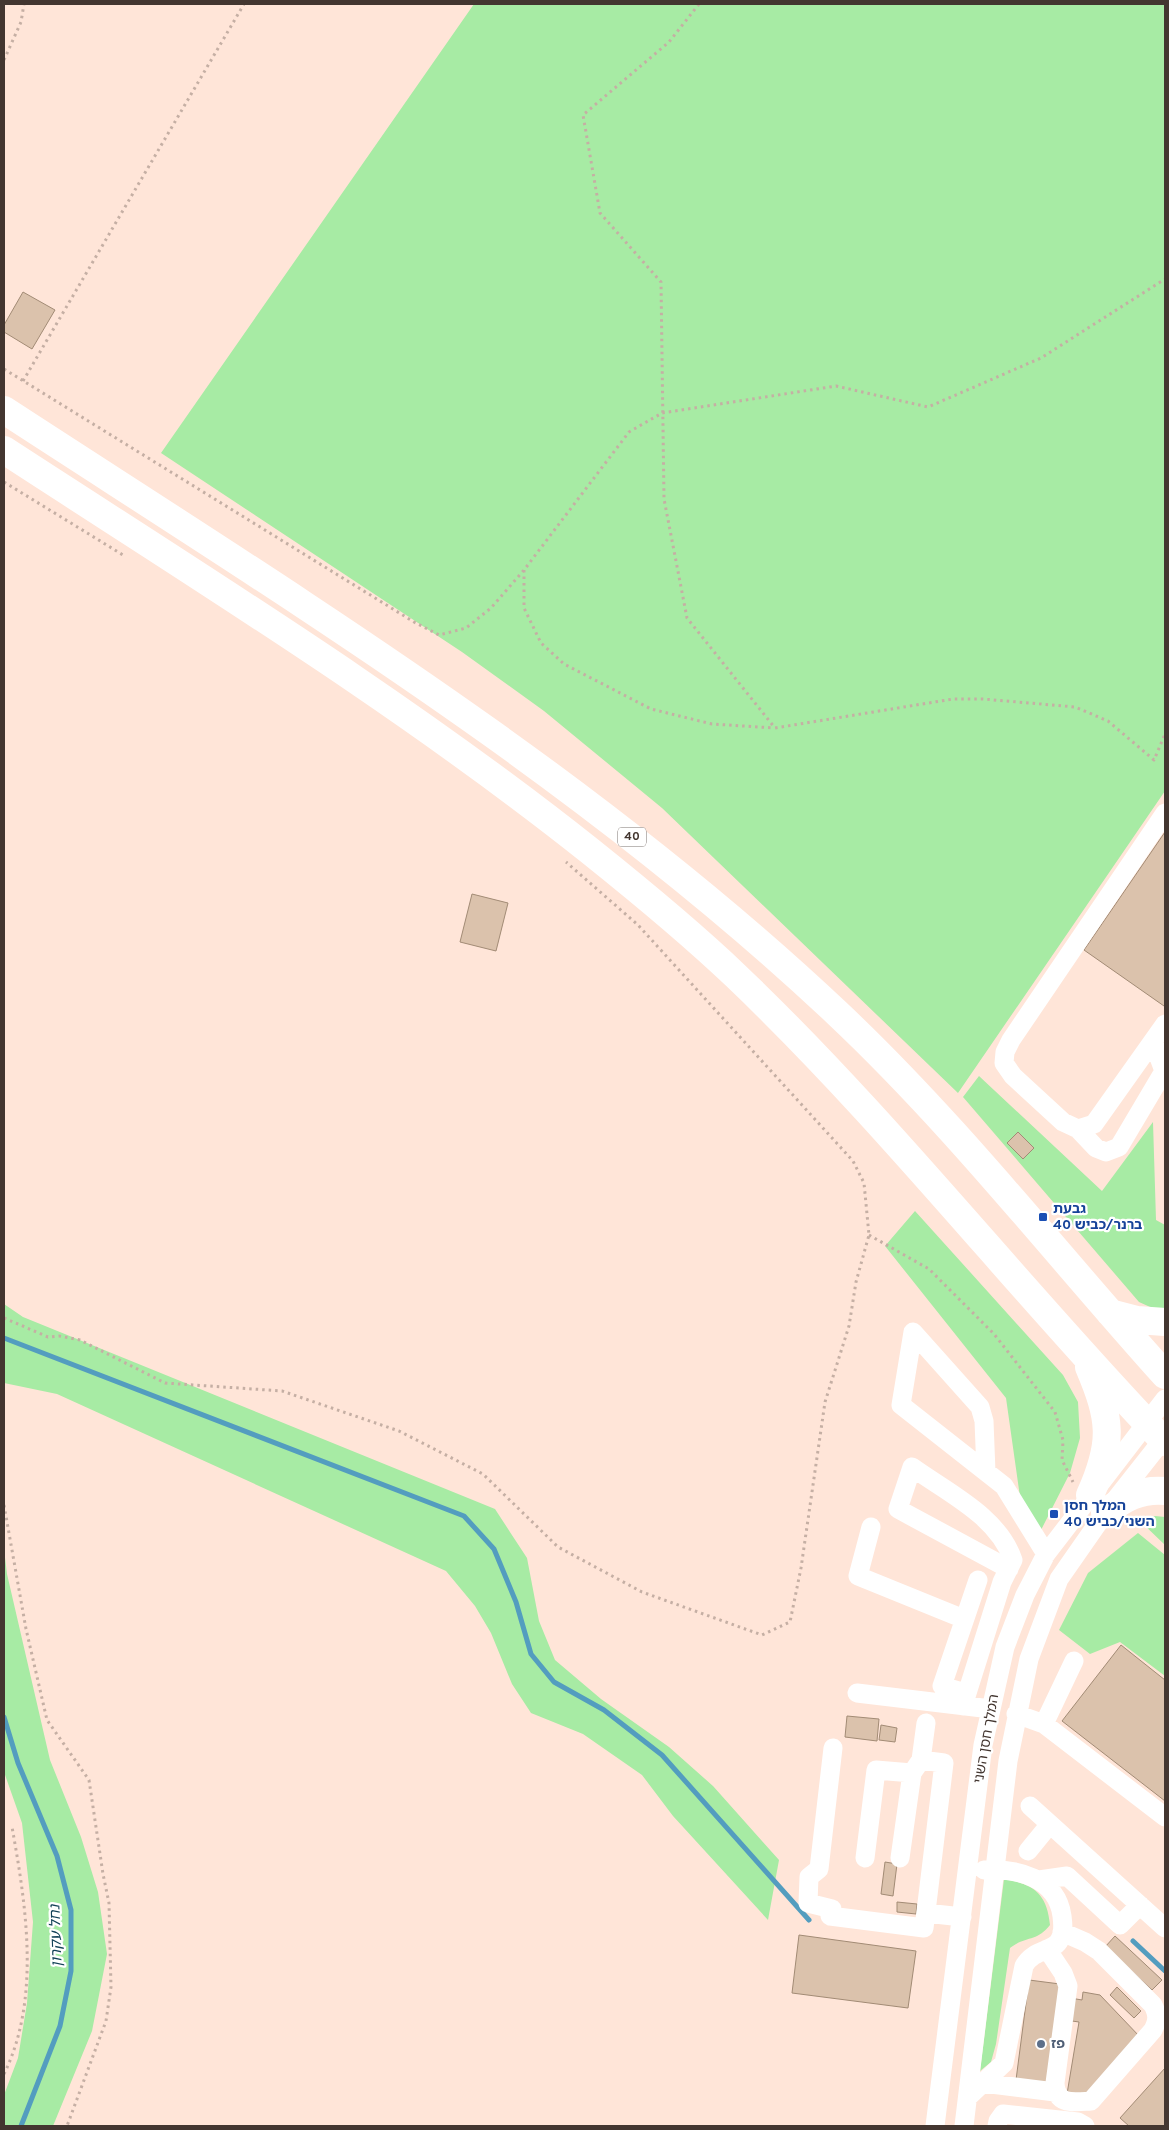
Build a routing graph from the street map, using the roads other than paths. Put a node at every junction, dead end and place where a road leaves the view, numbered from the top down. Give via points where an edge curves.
1 (4, 410) edge
2 (4, 450) edge
3 (1165, 813) edge
4 (1165, 1024) edge
5 (1153, 1041) junction
6 (1078, 1129) junction
7 (1110, 1313) junction
8 (1165, 1322) edge
9 (1076, 1344) junction
10 (1165, 1375) edge
11 (1165, 1399) edge
12 (1160, 1436) edge
13 (986, 1472) junction
14 (1165, 1491) edge
15 (1097, 1504) junction
16 (871, 1527) dead end
17 (1046, 1554) junction
18 (1009, 1569) junction
19 (978, 1580) dead end
20 (964, 1619) junction
21 (1074, 1661) dead end
22 (857, 1693) dead end
23 (964, 1699) junction
24 (991, 1709) junction
25 (1016, 1714) junction
26 (926, 1723) dead end
27 (1044, 1724) junction
28 (833, 1748) dead end
29 (916, 1767) junction
30 (1030, 1806) dead end
31 (1165, 1817) edge
32 (1050, 1824) junction
33 (1028, 1851) dead end
34 (865, 1858) dead end
35 (900, 1858) dead end
36 (995, 1869) junction
37 (968, 1871) junction
38 (1039, 1880) junction
39 (1140, 1906) junction
40 (926, 1913) junction
41 (962, 1917) junction
42 (1165, 1928) edge
43 (1062, 1932) junction
44 (1047, 1949) junction
45 (983, 2083) junction
46 (1055, 2092) junction
47 (968, 2097) junction
48 (935, 2126) edge
49 (964, 2126) edge
50 (998, 2126) edge
51 (1085, 2126) edge

1 - 7 highway, 40 via 423,684 653,854 752,936 919,1095
2 - 9 highway via 404,711 523,798 640,891 736,976 827,1068
3 - 6 street via 1005,1052 1004,1063 1013,1076 1063,1122
4 - 5 street
5 - 6 street via 1094,1124
5 - 6 street via 1164,1071 1119,1147 1106,1152 1096,1148
7 - 8 highway via 1137,1320
7 - 10 highway, 40
9 - 12 highway
9 - 15 highway via 1089,1366 1107,1419 1108,1436
11 - 12 street, המלך חסן השני
12 - 15 street, המלך חסן השני
13 - 13 street via 984,1421 980,1407 913,1332 901,1405
13 - 17 street via 1010,1494
14 - 15 highway via 1141,1491 1124,1499
15 - 17 street, המלך חסן השני
15 - 25 street, המלך חסן השני via 1058,1579 1028,1659
16 - 20 street via 858,1576
17 - 24 street, המלך חסן השני via 1025,1595 1005,1647
18 - 18 street via 1013,1560 1007,1543 984,1518 912,1467 898,1509
18 - 23 street
19 - 20 street
20 - 23 street via 942,1686
21 - 27 street
22 - 23 street
23 - 24 street
24 - 37 street, המלך חסן השני via 983,1745
25 - 27 street
25 - 36 street, המלך חסן השני
26 - 29 street
27 - 31 street
28 - 40 street via 819,1869 809,1877 808,1903 832,1909 830,1916 924,1928
29 - 34 street via 876,1770
29 - 35 street
29 - 40 street via 944,1763
30 - 32 street
32 - 33 street
32 - 39 street
36 - 37 street
36 - 38 street via 1026,1874
36 - 47 street, המלך חסן השני
37 - 41 street, המלך חסן השני
38 - 39 street via 1067,1876 1120,1925
38 - 43 street via 1051,1890 1061,1907
39 - 42 street
40 - 41 street
41 - 48 street, המלך חסן השני
43 - 44 street via 1055,1946
43 - 46 street via 1099,1951 1153,2005 1157,2022 1091,2101 1072,2103
44 - 45 street via 1029,1958 1024,1966 1004,2063
44 - 46 street via 1064,1973 1068,1986
45 - 46 street
45 - 47 street
47 - 49 street, המלך חסן השני
50 - 51 street via 1003,2114 1013,2114 1078,2122

